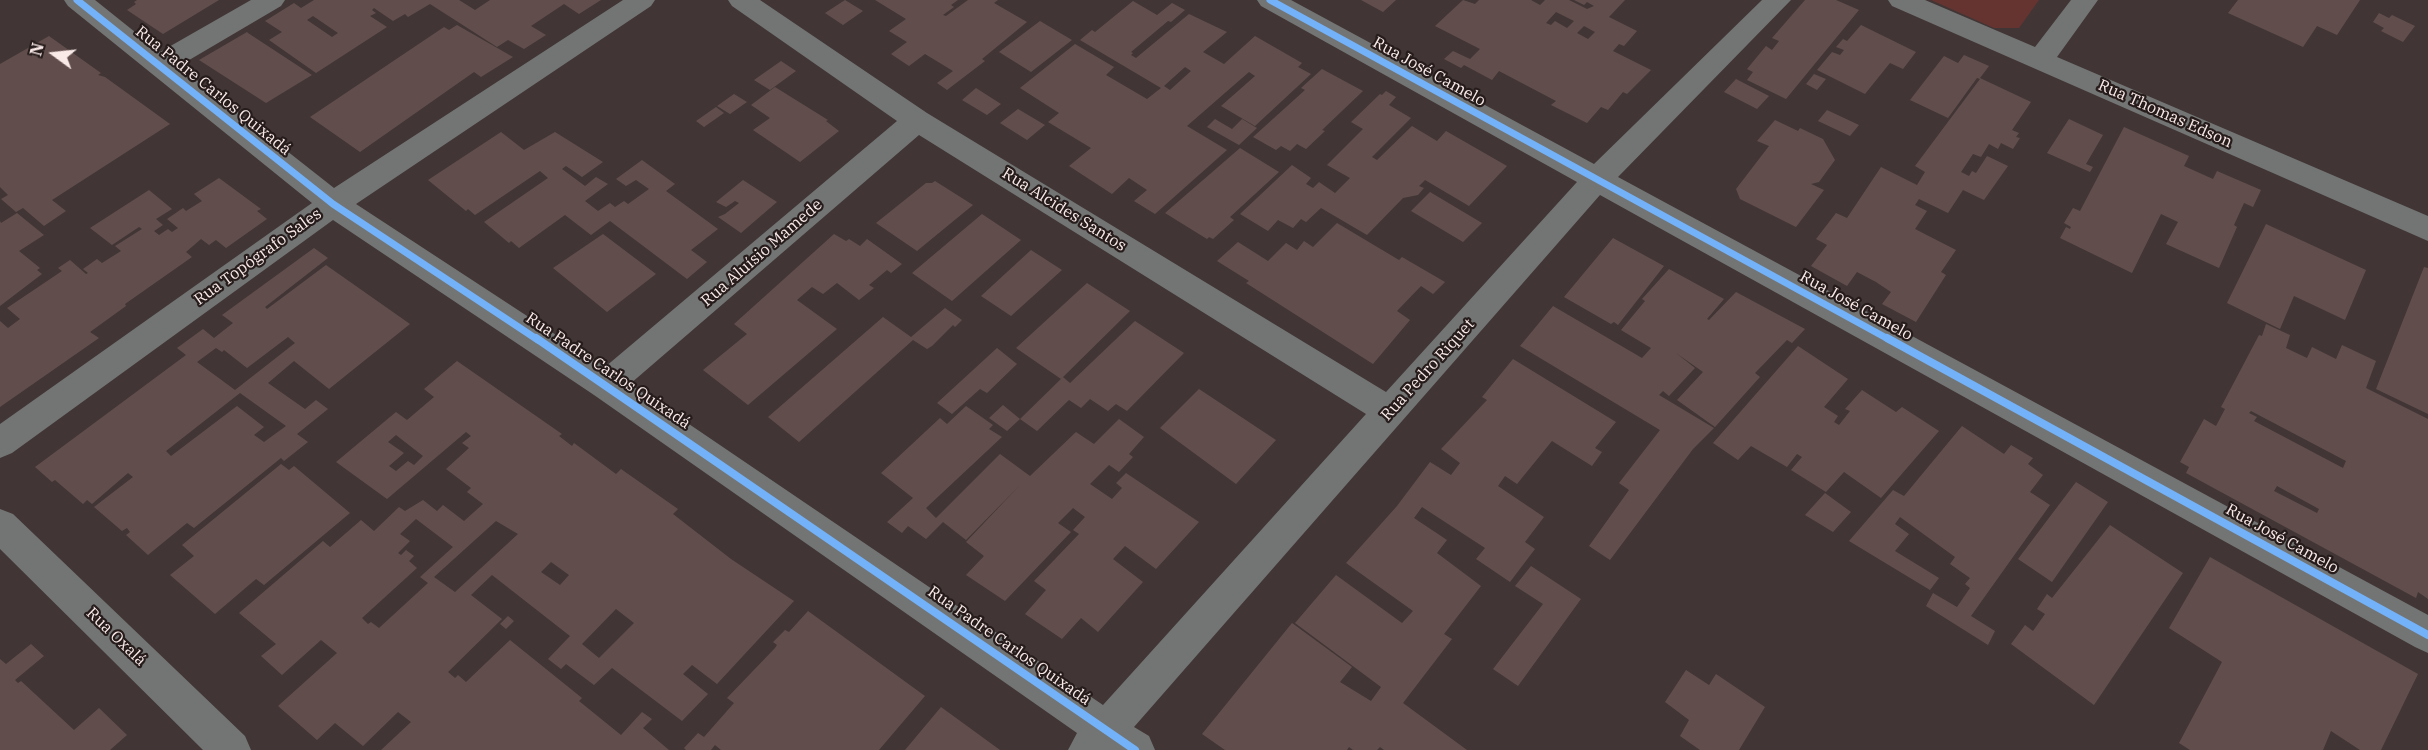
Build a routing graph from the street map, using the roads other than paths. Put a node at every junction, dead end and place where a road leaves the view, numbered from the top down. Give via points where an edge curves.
1 (77, 0) edge
2 (272, 0) edge
3 (642, 0) edge
4 (741, 0) edge
5 (1270, 0) edge
6 (1778, 0) edge
7 (1901, 0) edge
8 (2085, 0) edge
9 (2040, 60) junction
10 (159, 64) junction
11 (918, 120) junction
12 (1597, 179) junction
13 (333, 204) junction
14 (2428, 229) edge
15 (606, 385) junction
16 (1391, 412) junction
17 (0, 443) edge
18 (0, 525) edge
19 (2428, 635) edge
20 (1109, 743) edge
21 (231, 750) edge

1 - 10 street, Rua Padre Carlos Quixadá
2 - 10 street
3 - 13 street, Rua Topógrafo Sales
4 - 11 street, Rua Alcides Santos
5 - 12 street, Rua José Camelo
6 - 12 street, Rua Pedro Riquet
7 - 9 street, Rua Thomas Edson
8 - 9 street
9 - 14 street, Rua Thomas Edson
10 - 13 street, Rua Padre Carlos Quixadá
11 - 15 street, Rua Aluísio Mamede
11 - 16 street, Rua Alcides Santos
12 - 16 street, Rua Pedro Riquet
12 - 19 street, Rua José Camelo
13 - 15 street, Rua Padre Carlos Quixadá
13 - 17 street, Rua Topógrafo Sales
15 - 20 street, Rua Padre Carlos Quixadá
16 - 20 street, Rua Pedro Riquet
18 - 21 street, Rua Oxalá

